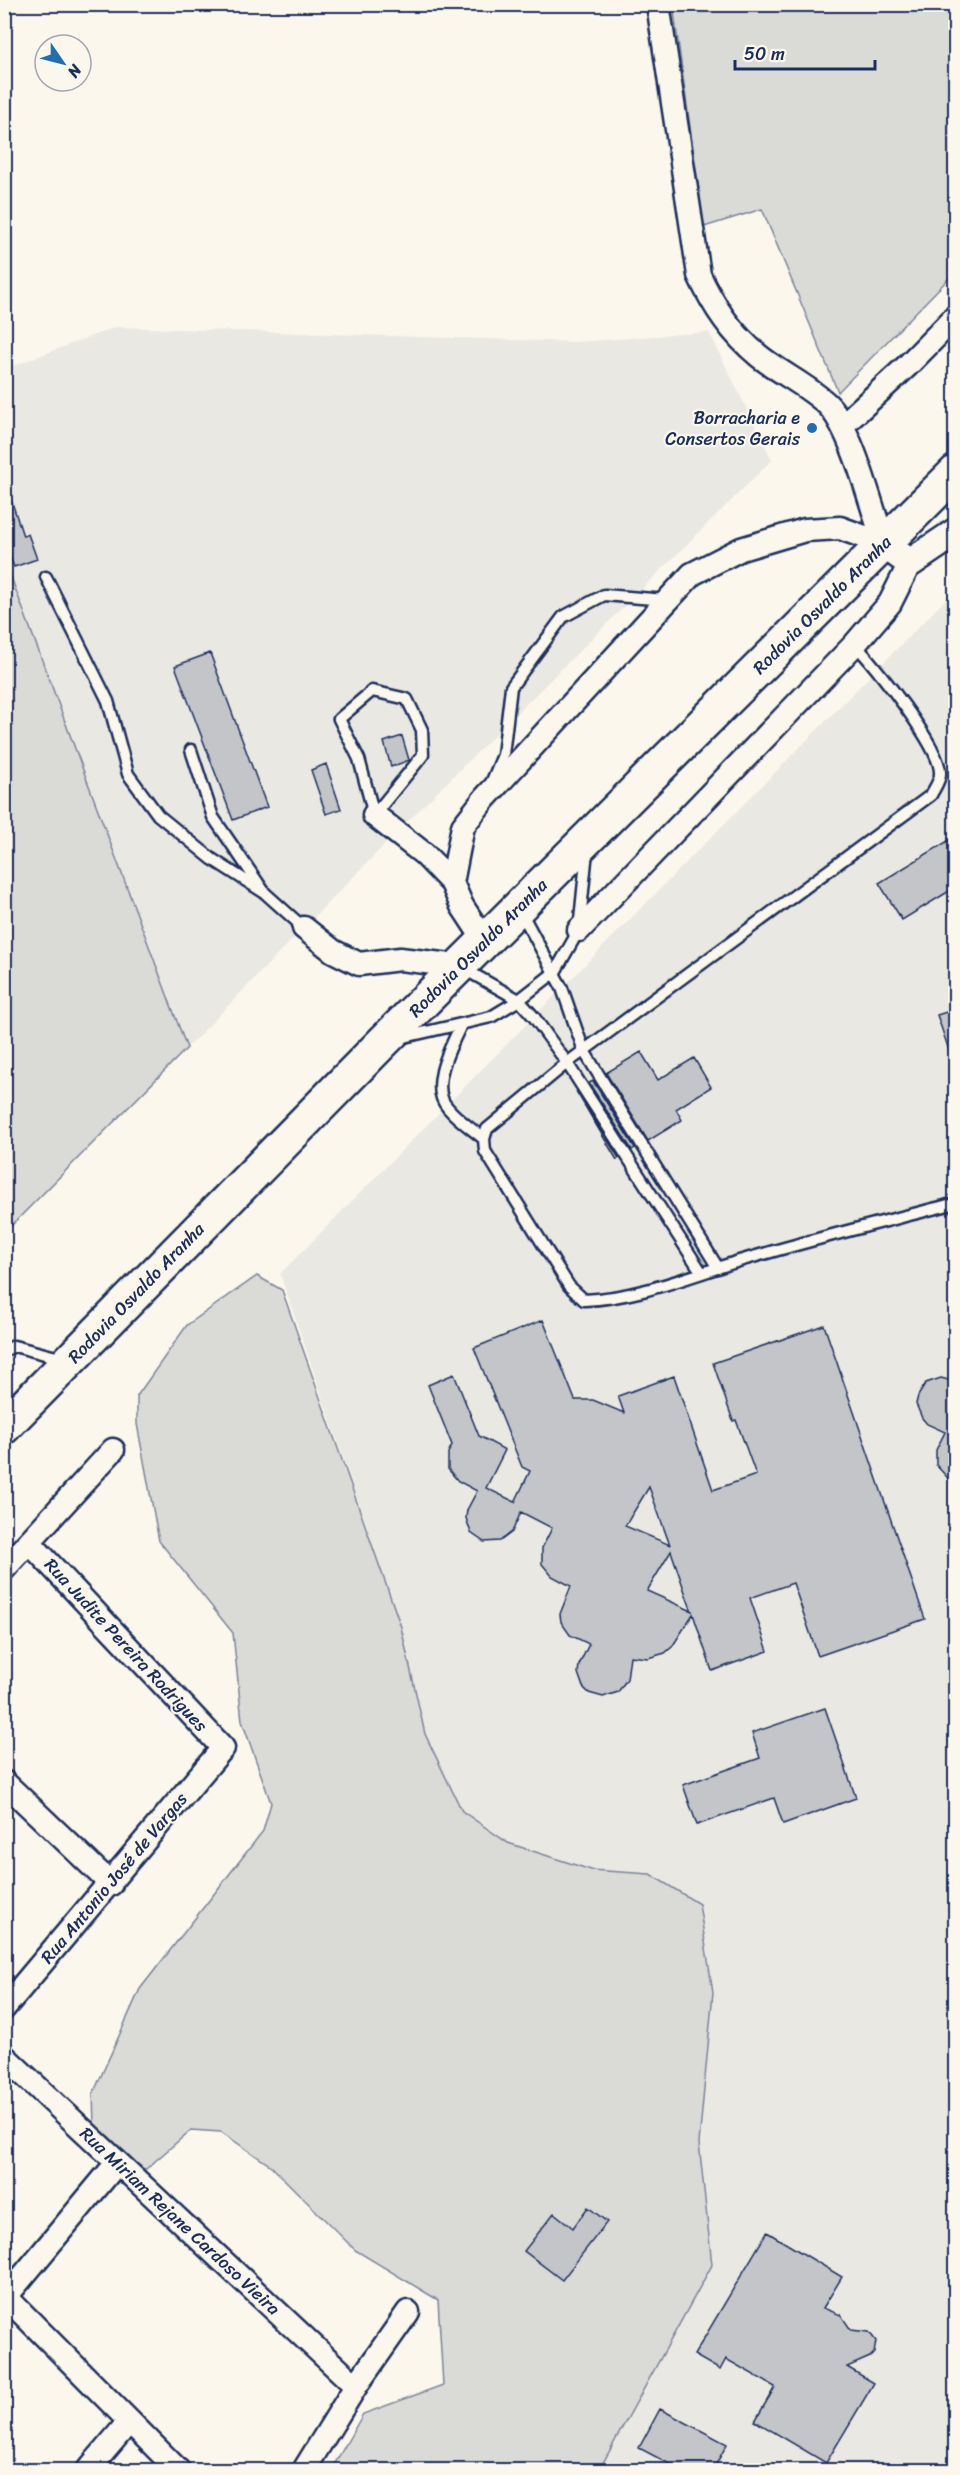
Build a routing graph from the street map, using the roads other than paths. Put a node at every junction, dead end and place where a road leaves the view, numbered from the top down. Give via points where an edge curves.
1 (658, 4) edge
2 (956, 316) edge
3 (843, 425) junction
4 (956, 472) edge
5 (956, 532) edge
6 (897, 554) junction
7 (46, 577) dead end
8 (669, 600) junction
9 (855, 644) junction
10 (191, 750) dead end
11 (485, 798) junction
12 (374, 815) junction
13 (589, 838) junction
14 (452, 883) junction
15 (265, 893) junction
16 (519, 908) junction
17 (304, 928) joint
18 (579, 930) junction
19 (485, 940) junction
20 (459, 966) junction
21 (555, 972) junction
22 (519, 1000) junction
23 (461, 1025) junction
24 (384, 1041) junction
25 (584, 1051) junction
26 (567, 1062) junction
27 (484, 1139) junction
28 (948, 1205) dead end
29 (718, 1268) junction
30 (702, 1273) junction
31 (4, 1351) edge
32 (70, 1361) junction
33 (4, 1427) edge
34 (112, 1450) dead end
35 (30, 1543) junction
36 (4, 1569) edge
37 (223, 1748) joint
38 (4, 1782) edge
39 (111, 1884) junction
40 (4, 2008) edge
41 (4, 2056) edge
42 (117, 2163) junction
43 (5, 2298) edge
44 (408, 2312) dead end
45 (356, 2386) junction
46 (128, 2423) junction
47 (88, 2470) edge
48 (178, 2470) edge
49 (304, 2470) edge

1 - 3 street via 699,275 714,307 733,332 759,357 827,405
2 - 3 street
3 - 6 street
4 - 6 highway, Rodovia Osvaldo Aranha
5 - 6 street
6 - 8 street via 840,528 805,530 741,549 692,574
6 - 9 street via 890,603
6 - 13 highway, Rodovia Osvaldo Aranha
7 - 15 lane via 108,701 128,774 158,815 212,859
8 - 11 street
8 - 11 lane via 604,595 563,617 511,687 503,755
9 - 18 street
9 - 25 lane via 938,757 941,776 931,795
10 - 15 lane via 213,817
11 - 14 street via 463,826
12 - 12 lane via 359,759 339,719 372,691 407,699 422,730 423,755
12 - 14 street via 424,854
13 - 16 highway, Rodovia Osvaldo Aranha
13 - 18 lane
14 - 19 street
15 - 17 lane
16 - 19 highway, Rodovia Osvaldo Aranha
16 - 21 lane
17 - 20 street via 333,951 359,964 400,958
18 - 21 lane
19 - 20 highway, Rodovia Osvaldo Aranha
20 - 22 lane
20 - 24 highway, Rodovia Osvaldo Aranha
21 - 22 lane
21 - 25 lane
22 - 23 lane via 491,1017
22 - 26 lane
23 - 24 lane
23 - 27 lane via 443,1064 441,1096 446,1107
24 - 32 highway, Rodovia Osvaldo Aranha
25 - 26 lane
25 - 29 lane
26 - 27 lane via 487,1128
26 - 30 lane
27 - 30 lane via 485,1151 569,1286 584,1300 606,1299
28 - 29 lane
29 - 30 lane
31 - 32 lane via 14,1346
32 - 33 highway, Rodovia Osvaldo Aranha
34 - 35 street
35 - 36 street
35 - 37 street, Rua Judite Pereira Rodrigues
37 - 39 street, Rua Antonio José de Vargas
38 - 39 street
39 - 40 street, Rua Antonio José de Vargas
41 - 42 street, Rua Miriam Rejane Cardoso Vieira
42 - 43 street
42 - 45 street, Rua Miriam Rejane Cardoso Vieira
43 - 46 street
44 - 45 street
45 - 49 street
46 - 47 street
46 - 48 street

